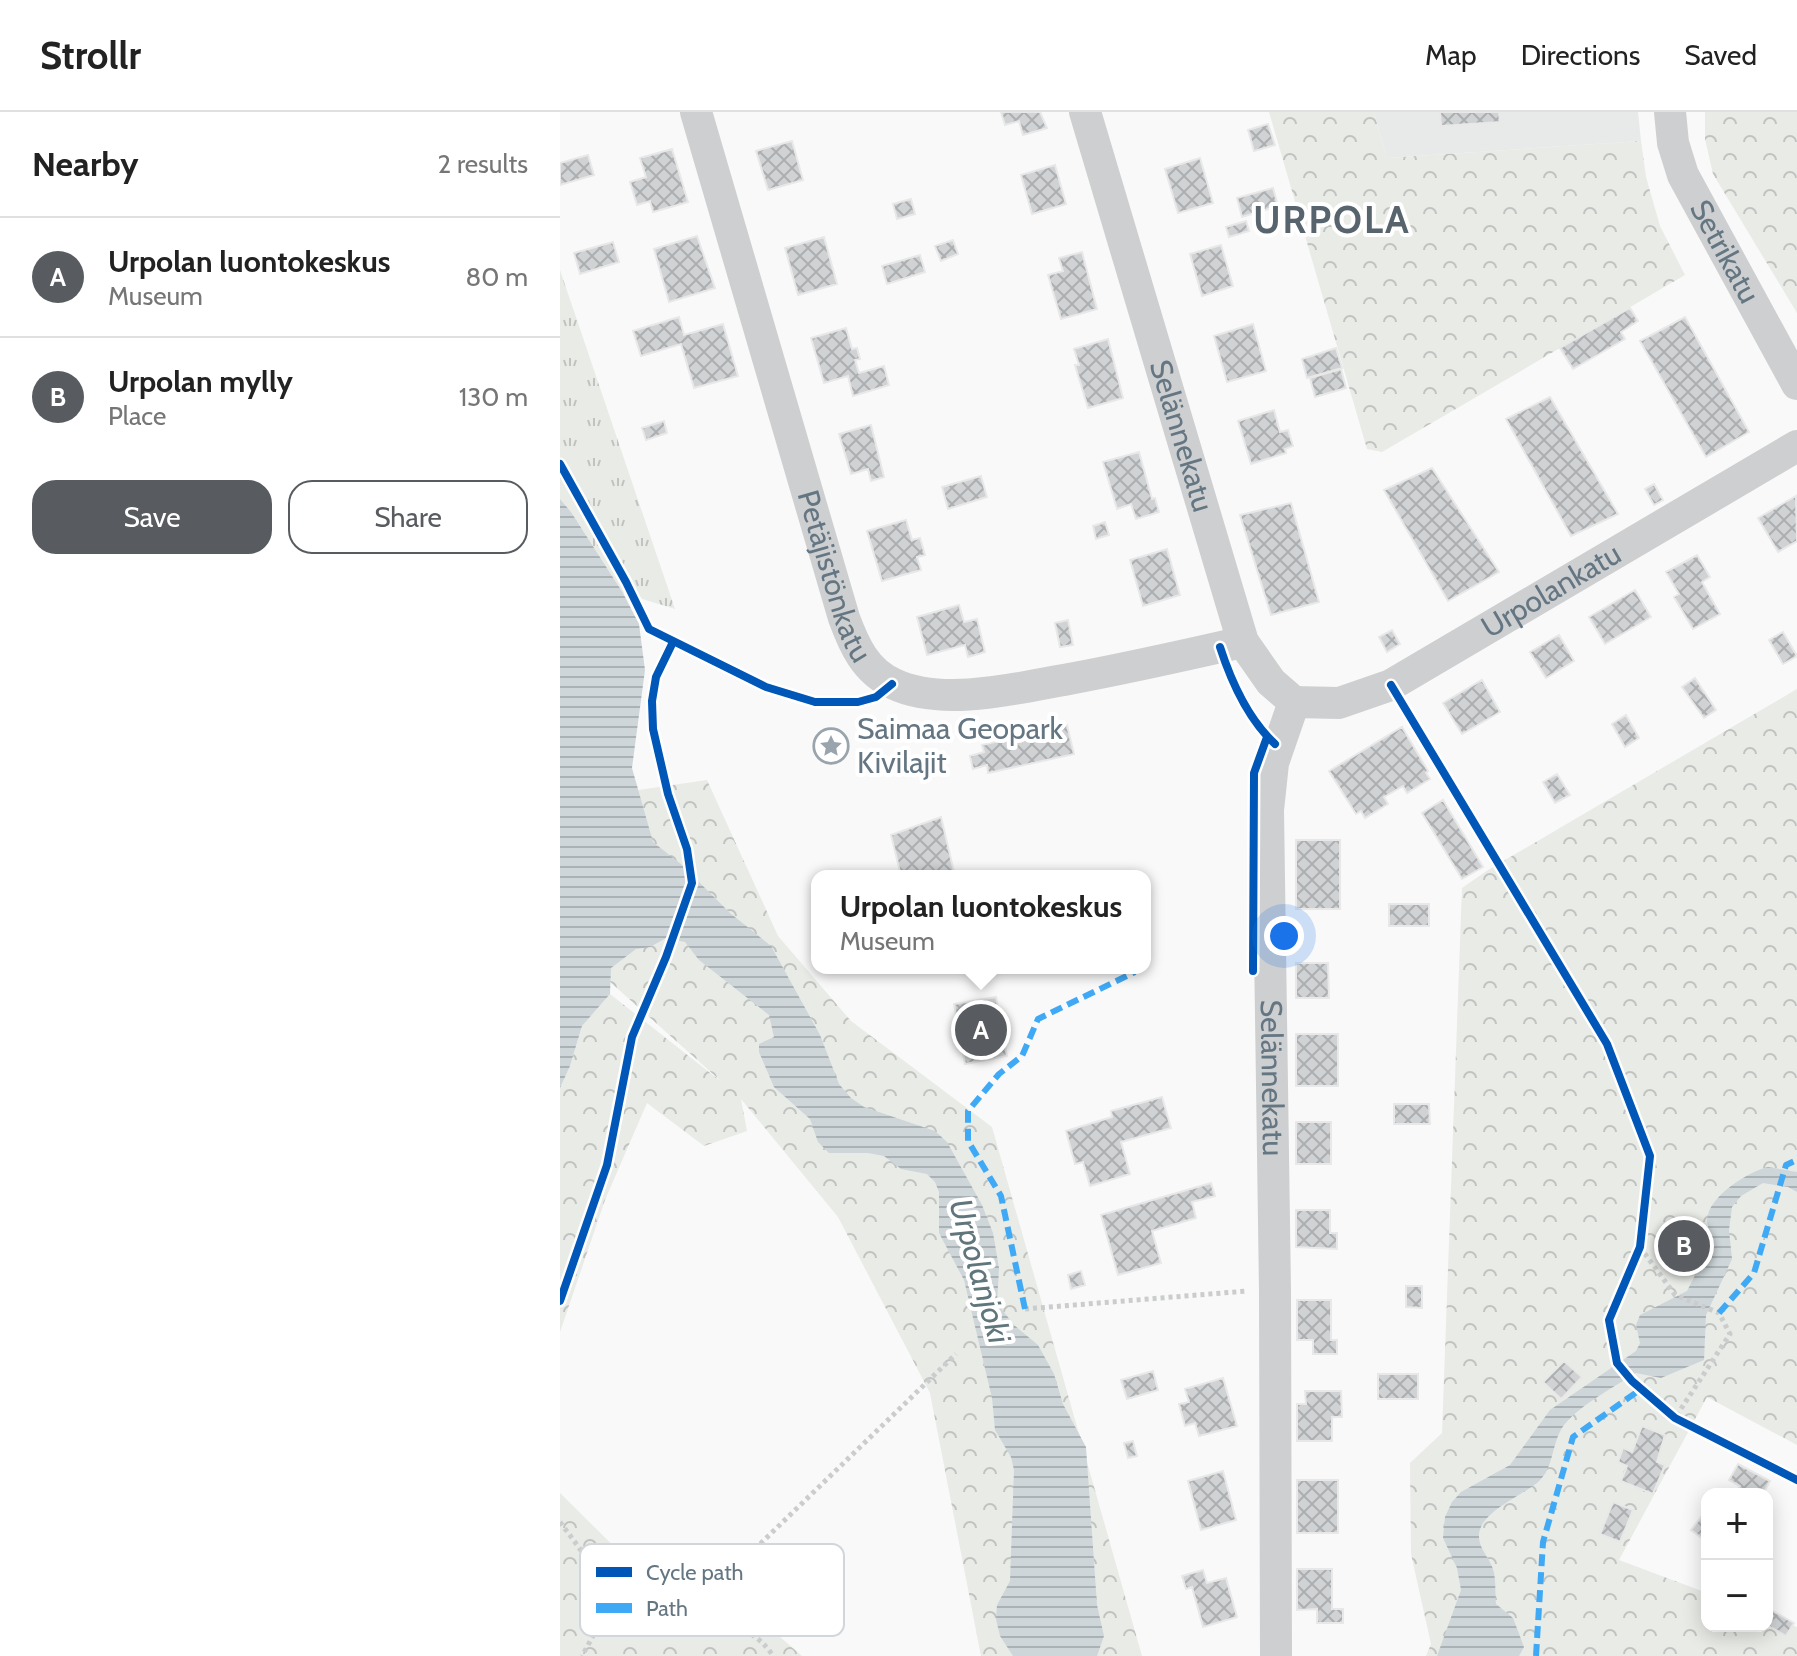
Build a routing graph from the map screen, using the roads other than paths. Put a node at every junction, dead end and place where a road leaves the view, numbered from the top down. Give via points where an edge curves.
1 (696, 112) edge
2 (1085, 112) edge
3 (1670, 112) edge
4 (1797, 384) edge
5 (1797, 446) edge
6 (1243, 642) junction
7 (1294, 702) junction
8 (1276, 1656) edge

1 - 6 street, Petäjistönkatu via 844,618 854,647 870,668 892,684 945,695 1010,689
2 - 6 street, Selännekatu
3 - 4 street, Setrikatu via 1683,175
5 - 7 street, Urpolankatu via 1391,685 1339,703
6 - 7 street, Selännekatu via 1271,682
7 - 8 street, Selännekatu via 1273,763 1268,810

